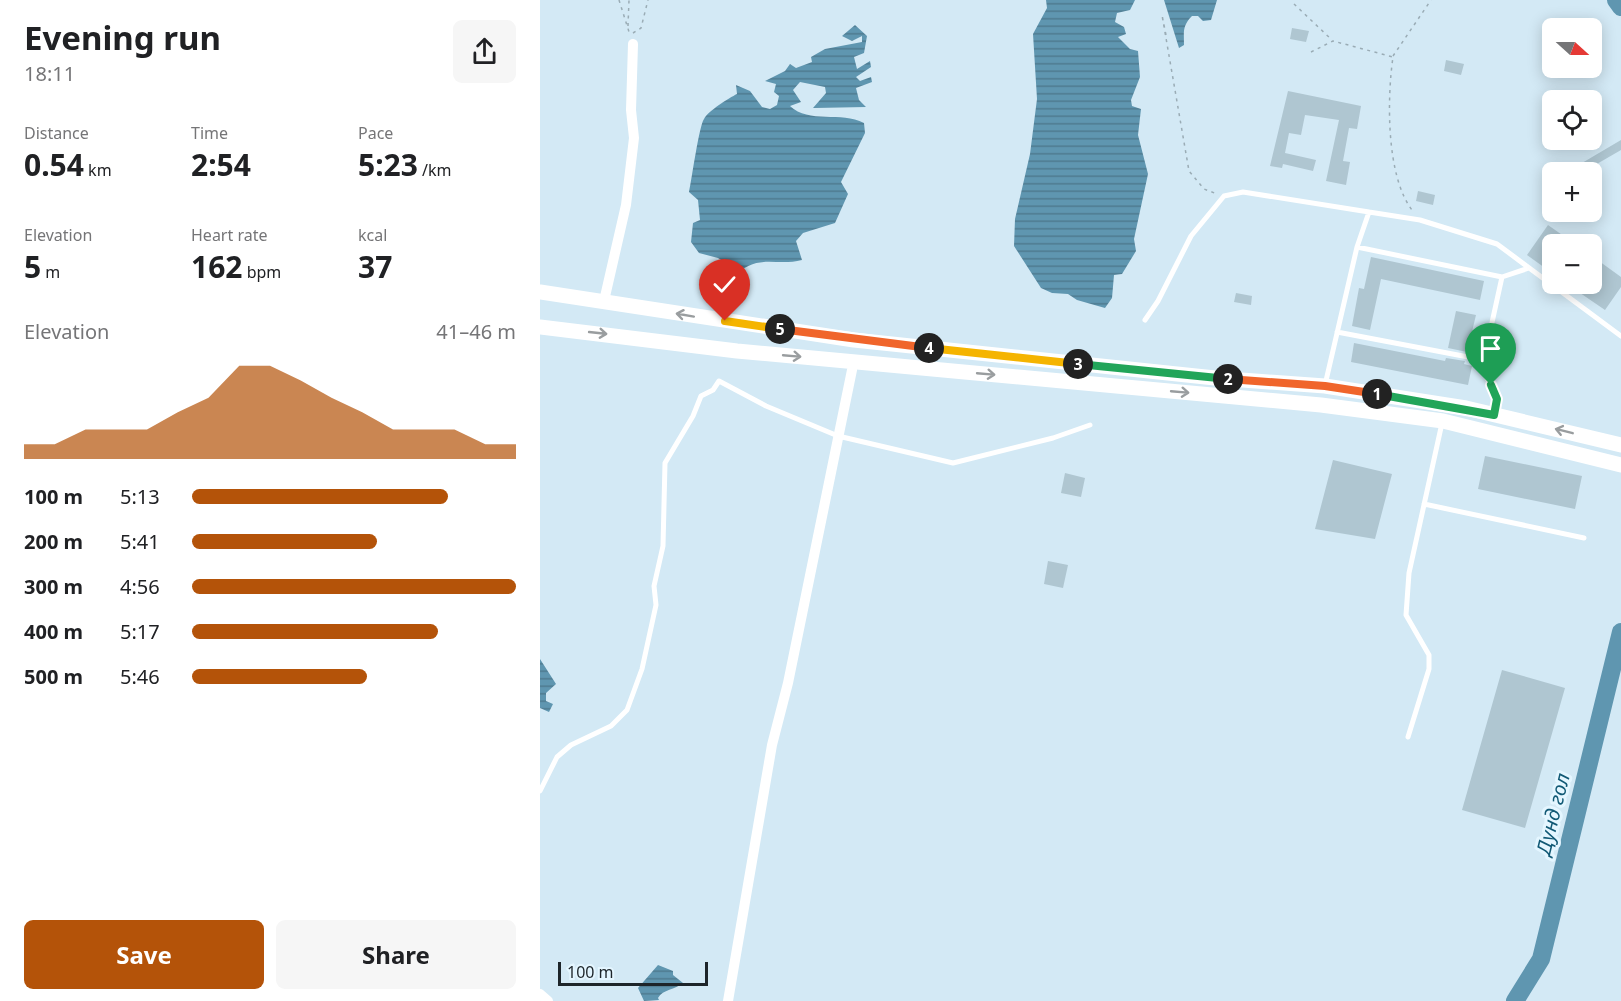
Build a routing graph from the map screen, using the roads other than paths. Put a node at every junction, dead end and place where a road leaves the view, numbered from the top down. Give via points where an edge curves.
1 (631, 40) road end
2 (1369, 212) junction
3 (1357, 247) junction
4 (1529, 268) junction
5 (1502, 277) junction
6 (540, 292) edge
7 (604, 301) junction
8 (1145, 320) dead end
9 (540, 327) edge
10 (1337, 332) junction
11 (1621, 336) edge
12 (1484, 360) junction
13 (852, 370) dead end
14 (1325, 386) junction
15 (1494, 415) junction
16 (1443, 422) junction
17 (1090, 425) dead end
18 (838, 436) junction
19 (1621, 445) edge
20 (1621, 465) edge
21 (1424, 504) junction
22 (1584, 538) dead end
23 (1408, 737) dead end
24 (540, 791) edge
25 (540, 994) edge
26 (548, 1001) edge
27 (728, 1001) edge

1 - 7 street via 634,138 626,205
2 - 3 lane
2 - 4 lane via 1420,220 1497,244
2 - 8 lane via 1243,192 1224,196 1191,236
3 - 5 lane
3 - 10 lane
4 - 5 lane
4 - 11 lane
5 - 12 lane
6 - 7 main road
14 -> 7 main road via 854,340
9 -> 16 main road via 736,351 1321,405
10 - 12 lane
10 - 14 lane
12 - 15 lane via 1484,375 1497,399
13 - 18 street
14 - 15 main road
19 -> 15 main road
16 - 20 main road
16 - 21 lane
17 - 18 lane via 953,463
18 - 24 lane via 719,381 713,390 701,396 665,463 663,546 654,586 656,605 642,669 627,710 611,726 571,745 557,758
18 - 27 street via 772,745
21 - 22 lane
21 - 23 lane via 1409,573 1406,615 1429,655 1429,669
25 - 26 street

